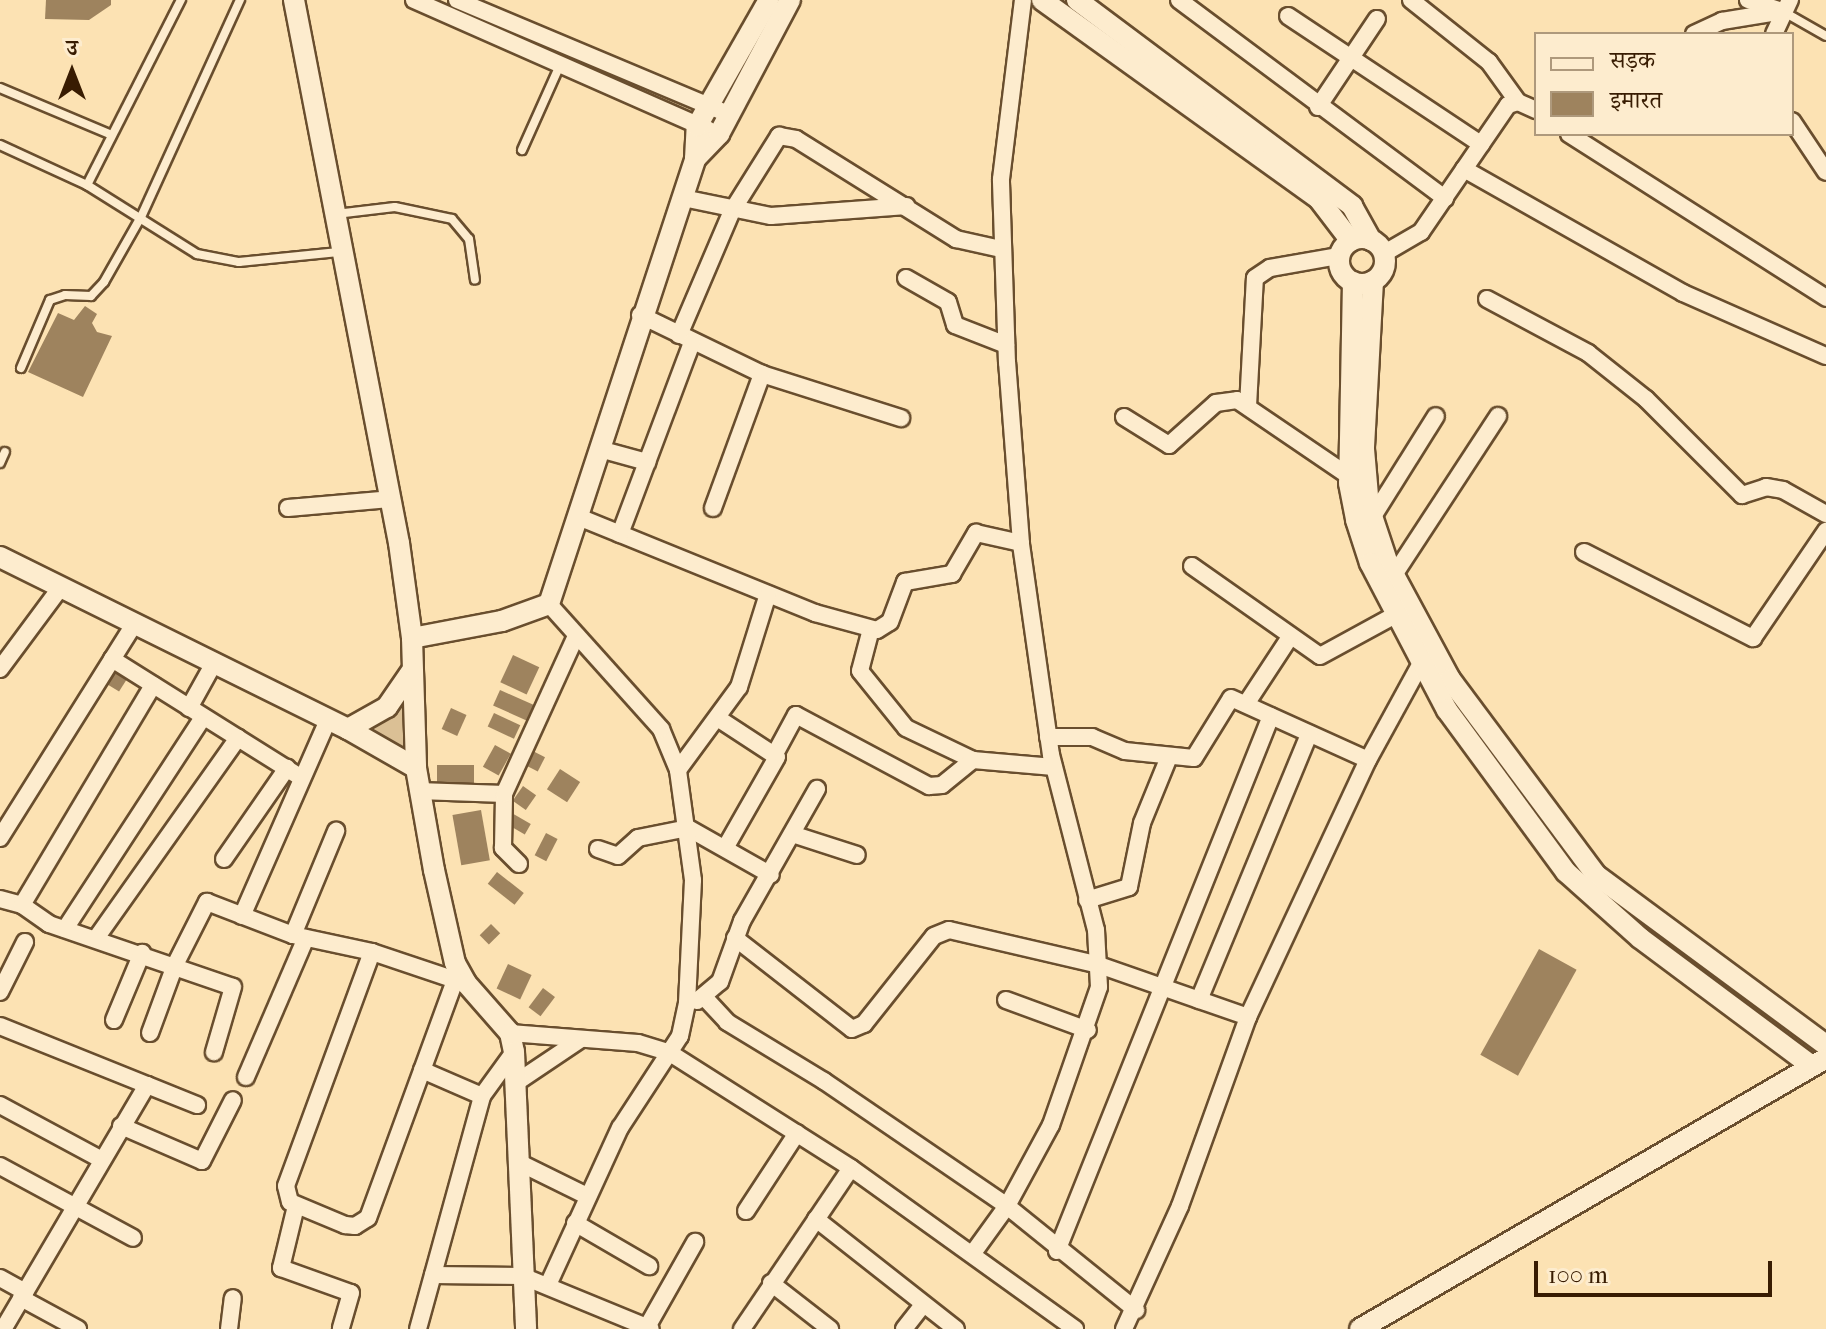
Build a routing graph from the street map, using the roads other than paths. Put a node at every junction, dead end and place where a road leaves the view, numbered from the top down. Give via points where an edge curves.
1 (181, 0) edge
2 (240, 0) edge
3 (294, 0) edge
4 (414, 0) edge
5 (457, 0) edge
6 (769, 0) edge
7 (790, 0) edge
8 (1023, 0) edge
9 (1042, 0) edge
10 (1077, 0) edge
11 (1179, 0) edge
12 (1411, 0) edge
13 (1748, 0) edge
14 (1064, 6) edge
15 (1786, 6) edge
16 (1288, 16) dead end
17 (1377, 19) dead end
18 (1698, 32) edge
19 (1775, 32) edge
20 (1826, 36) edge
21 (1354, 59) junction
22 (560, 65) junction
23 (0, 88) edge
24 (1518, 102) junction
25 (706, 104) junction
26 (1318, 107) junction
27 (1534, 109) edge
28 (731, 115) junction
29 (1794, 124) edge
30 (697, 126) junction
31 (719, 134) junction
32 (112, 135) junction
33 (1572, 136) edge
34 (1481, 144) junction
35 (0, 145) edge
36 (522, 150) dead end
37 (695, 159) junction
38 (1464, 169) junction
39 (1826, 172) edge
40 (87, 185) junction
41 (683, 198) junction
42 (1445, 198) junction
43 (907, 206) junction
44 (732, 211) junction
45 (332, 215) junction
46 (141, 217) junction
47 (1361, 248) junction
48 (1001, 249) junction
49 (339, 252) junction
50 (906, 278) dead end
51 (475, 280) dead end
52 (1363, 282) junction
53 (1826, 298) edge
54 (1487, 299) dead end
55 (640, 315) junction
56 (686, 338) junction
57 (1006, 345) junction
58 (1826, 356) edge
59 (21, 368) dead end
60 (762, 374) junction
61 (1248, 406) junction
62 (1436, 416) dead end
63 (1498, 416) dead end
64 (1124, 417) dead end
65 (901, 418) dead end
66 (603, 450) junction
67 (5, 452) dead end
68 (647, 462) junction
69 (0, 463) edge
70 (1349, 476) junction
71 (390, 499) junction
72 (288, 508) dead end
73 (713, 508) dead end
74 (1826, 514) edge
75 (581, 518) junction
76 (1372, 518) junction
77 (1826, 531) edge
78 (620, 534) junction
79 (1021, 543) junction
80 (1584, 552) dead end
81 (0, 557) edge
82 (1192, 566) dead end
83 (1394, 575) junction
84 (61, 587) junction
85 (768, 594) junction
86 (549, 604) junction
87 (1397, 614) junction
88 (134, 624) junction
89 (871, 629) junction
90 (576, 636) junction
91 (1290, 637) junction
92 (412, 638) junction
93 (1426, 653) junction
94 (112, 659) junction
95 (3, 660) edge
96 (214, 663) junction
97 (412, 668) junction
98 (153, 685) junction
99 (1246, 704) junction
100 (196, 713) junction
101 (1271, 716) junction
102 (719, 719) junction
103 (328, 720) junction
104 (348, 729) junction
105 (1309, 734) junction
106 (1048, 737) junction
107 (238, 738) junction
108 (776, 752) junction
109 (1169, 757) junction
110 (973, 760) junction
111 (1368, 760) junction
112 (1054, 767) junction
113 (287, 768) junction
114 (416, 768) junction
115 (678, 770) junction
116 (302, 778) junction
117 (817, 789) dead end
118 (419, 791) junction
119 (504, 794) junction
120 (688, 828) junction
121 (336, 831) dead end
122 (792, 834) junction
123 (0, 838) edge
124 (725, 848) junction
125 (598, 849) dead end
126 (857, 855) dead end
127 (224, 859) dead end
128 (519, 864) dead end
129 (1577, 869) junction
130 (771, 875) junction
131 (0, 899) edge
132 (1087, 900) junction
133 (22, 905) junction
134 (242, 916) junction
135 (65, 929) junction
136 (300, 936) junction
137 (97, 937) junction
138 (735, 938) junction
139 (25, 942) dead end
140 (372, 952) junction
141 (142, 953) junction
142 (175, 965) junction
143 (1099, 965) junction
144 (460, 982) junction
145 (1160, 987) junction
146 (0, 992) edge
147 (705, 998) junction
148 (1006, 1000) dead end
149 (1199, 1000) junction
150 (687, 1003) junction
151 (1248, 1017) junction
152 (114, 1020) dead end
153 (0, 1026) edge
154 (1088, 1030) junction
155 (150, 1033) dead end
156 (582, 1038) junction
157 (512, 1043) junction
158 (1826, 1044) edge
159 (214, 1052) dead end
160 (670, 1053) junction
161 (1819, 1062) edge
162 (422, 1070) junction
163 (246, 1077) dead end
164 (517, 1082) junction
165 (147, 1085) junction
166 (482, 1096) junction
167 (233, 1100) dead end
168 (0, 1105) edge
169 (197, 1105) dead end
170 (121, 1126) junction
171 (797, 1133) junction
172 (102, 1160) junction
173 (518, 1162) junction
174 (0, 1166) edge
175 (851, 1168) junction
176 (587, 1196) junction
177 (296, 1206) junction
178 (1007, 1206) junction
179 (75, 1207) junction
180 (746, 1211) dead end
181 (816, 1219) junction
182 (575, 1223) junction
183 (133, 1238) dead end
184 (695, 1242) dead end
185 (1057, 1251) junction
186 (973, 1253) junction
187 (649, 1266) dead end
188 (433, 1275) junction
189 (522, 1276) junction
190 (0, 1278) edge
191 (771, 1283) junction
192 (548, 1285) junction
193 (23, 1295) junction
194 (233, 1298) dead end
195 (923, 1305) junction
196 (1136, 1310) junction
197 (649, 1328) edge
198 (907, 1328) edge
199 (3, 1329) edge
200 (78, 1329) edge
201 (229, 1329) edge
202 (341, 1329) edge
203 (418, 1329) edge
204 (526, 1329) edge
205 (742, 1329) edge
206 (830, 1329) edge
207 (956, 1329) edge
208 (1075, 1329) edge
209 (1124, 1329) edge
210 (1360, 1329) edge

1 - 32 lane
2 - 46 lane
3 - 45 street
4 - 22 street
5 - 25 street
6 - 25 street
7 - 28 street
8 - 48 street via 1001,179
9 - 14 street
10 - 47 street via 1352,206
11 - 26 street
12 - 24 street via 1489,62
13 - 15 street
14 - 47 street via 1318,198
15 - 18 street
15 - 19 street
15 - 20 lane
16 - 21 street
17 - 21 street
21 - 26 street
21 - 34 street
22 - 30 street
22 - 36 lane
23 - 32 lane
24 - 27 street
24 - 34 street via 1508,105
25 - 28 street
25 - 30 street
26 - 42 street
28 - 31 street
29 - 39 street
30 - 31 street
30 - 37 street
31 - 37 street
32 - 40 lane
33 - 53 street
34 - 38 street
35 - 40 lane
37 - 41 street
38 - 42 street
38 - 58 street via 1667,285
40 - 46 lane
41 - 44 street
41 - 55 street
42 - 47 street via 1421,232
43 - 44 street via 771,216
43 - 44 street via 787,136 771,141
43 - 48 street via 965,243
44 - 56 street
45 - 49 street
45 - 51 lane via 395,207 452,219 469,239
46 - 49 lane via 165,236 213,259 239,262
46 - 59 lane via 99,291 50,300
47 - 52 street via 1382,272
47 - 52 street via 1340,269
47 - 61 street via 1270,268 1255,278
48 - 57 street
49 - 71 street
50 - 57 street via 948,302 955,325
52 - 70 street
52 - 76 street via 1364,449
54 - 74 street via 1588,353 1646,399 1742,495 1766,487 1783,490
55 - 56 street
55 - 66 street
56 - 60 street
56 - 68 street
57 - 79 street
60 - 65 street
60 - 73 street
61 - 64 street via 1222,400 1169,445
61 - 70 street
62 - 76 street
63 - 83 street
66 - 68 street
66 - 75 street
67 - 69 lane
68 - 78 street
70 - 87 street via 1370,563
71 - 72 street
71 - 92 street
75 - 78 street
75 - 86 street
76 - 83 street
77 - 80 street via 1753,638
78 - 85 street
79 - 89 street via 976,533 952,574 905,582 890,622 883,630
79 - 106 street
81 - 84 street
82 - 91 street
83 - 93 street
84 - 88 street
84 - 95 street
85 - 89 street
85 - 102 street via 746,672
86 - 90 street
86 - 92 street via 502,621
87 - 91 street via 1320,656
87 - 93 street
88 - 94 street
88 - 96 street
89 - 110 street via 859,666 892,714 920,739
90 - 115 street via 661,729
90 - 119 street
91 - 99 street
92 - 97 street
93 - 111 street
93 - 129 street
94 - 98 street
94 - 123 street
96 - 100 street
96 - 103 street
97 - 104 street via 387,707
97 - 114 street
98 - 100 street
98 - 133 street
99 - 101 street
99 - 109 street via 1226,700 1197,757
100 - 107 street
100 - 135 street
101 - 105 street
101 - 145 street
102 - 108 street
102 - 115 street
103 - 104 street
103 - 116 street
104 - 114 street
105 - 111 street
105 - 149 street
106 - 109 street via 1092,737 1125,751
106 - 112 street
107 - 113 street
107 - 137 street
108 - 110 street via 796,715 929,786 942,785
108 - 124 street via 765,784
109 - 132 street via 1142,823 1129,887
110 - 112 street
111 - 151 street
112 - 132 street
113 - 116 street
113 - 127 street
114 - 118 street
115 - 120 street
116 - 134 street
117 - 122 street
118 - 119 street
118 - 144 street
119 - 128 street via 503,848
120 - 124 street
120 - 125 street via 638,838 618,856
120 - 150 street via 693,880
121 - 136 street
122 - 126 street
122 - 130 street
124 - 130 street
129 - 158 street
129 - 161 street via 1640,938
130 - 138 street
131 - 133 street
132 - 143 street
133 - 135 street via 40,920
134 - 136 street
134 - 142 street via 207,902
135 - 137 street
136 - 140 street
136 - 163 street
137 - 141 street
138 - 143 street via 852,1029 864,1024 942,930
138 - 147 street via 720,982
139 - 146 street
140 - 144 street
140 - 177 street via 286,1186 286,1196
141 - 142 street
141 - 152 street
142 - 155 street
142 - 159 street via 233,987
143 - 145 street
143 - 154 street
144 - 157 street
144 - 162 street
145 - 149 street
145 - 185 street
147 - 150 street
147 - 178 street via 727,1022
148 - 154 street
149 - 151 street
150 - 160 street
151 - 196 street
153 - 165 street
154 - 178 street via 1051,1125
156 - 157 street
156 - 160 street via 638,1043
156 - 164 street
157 - 164 street
157 - 166 street
160 - 171 street
160 - 176 street via 620,1128
161 - 210 street
162 - 166 street
162 - 177 street via 368,1218 345,1225
164 - 173 street
165 - 169 street
165 - 170 street
166 - 188 street
167 - 170 street via 202,1161 194,1162
168 - 172 street
170 - 172 street
171 - 175 street
171 - 180 street
172 - 179 street
173 - 176 street
173 - 189 street
174 - 179 street
175 - 181 street
175 - 186 street
176 - 182 street
177 - 202 street via 281,1268 351,1293
178 - 185 street
178 - 186 street
179 - 183 street
179 - 193 street
181 - 191 street
181 - 195 street
182 - 187 street
182 - 192 street
184 - 197 street
185 - 196 street
186 - 208 street
188 - 189 street
188 - 203 street
189 - 192 street
189 - 204 street
190 - 193 street
191 - 205 street
191 - 206 street
192 - 197 street
193 - 199 street
193 - 200 street
194 - 201 street
195 - 198 street
195 - 207 street
196 - 209 street

